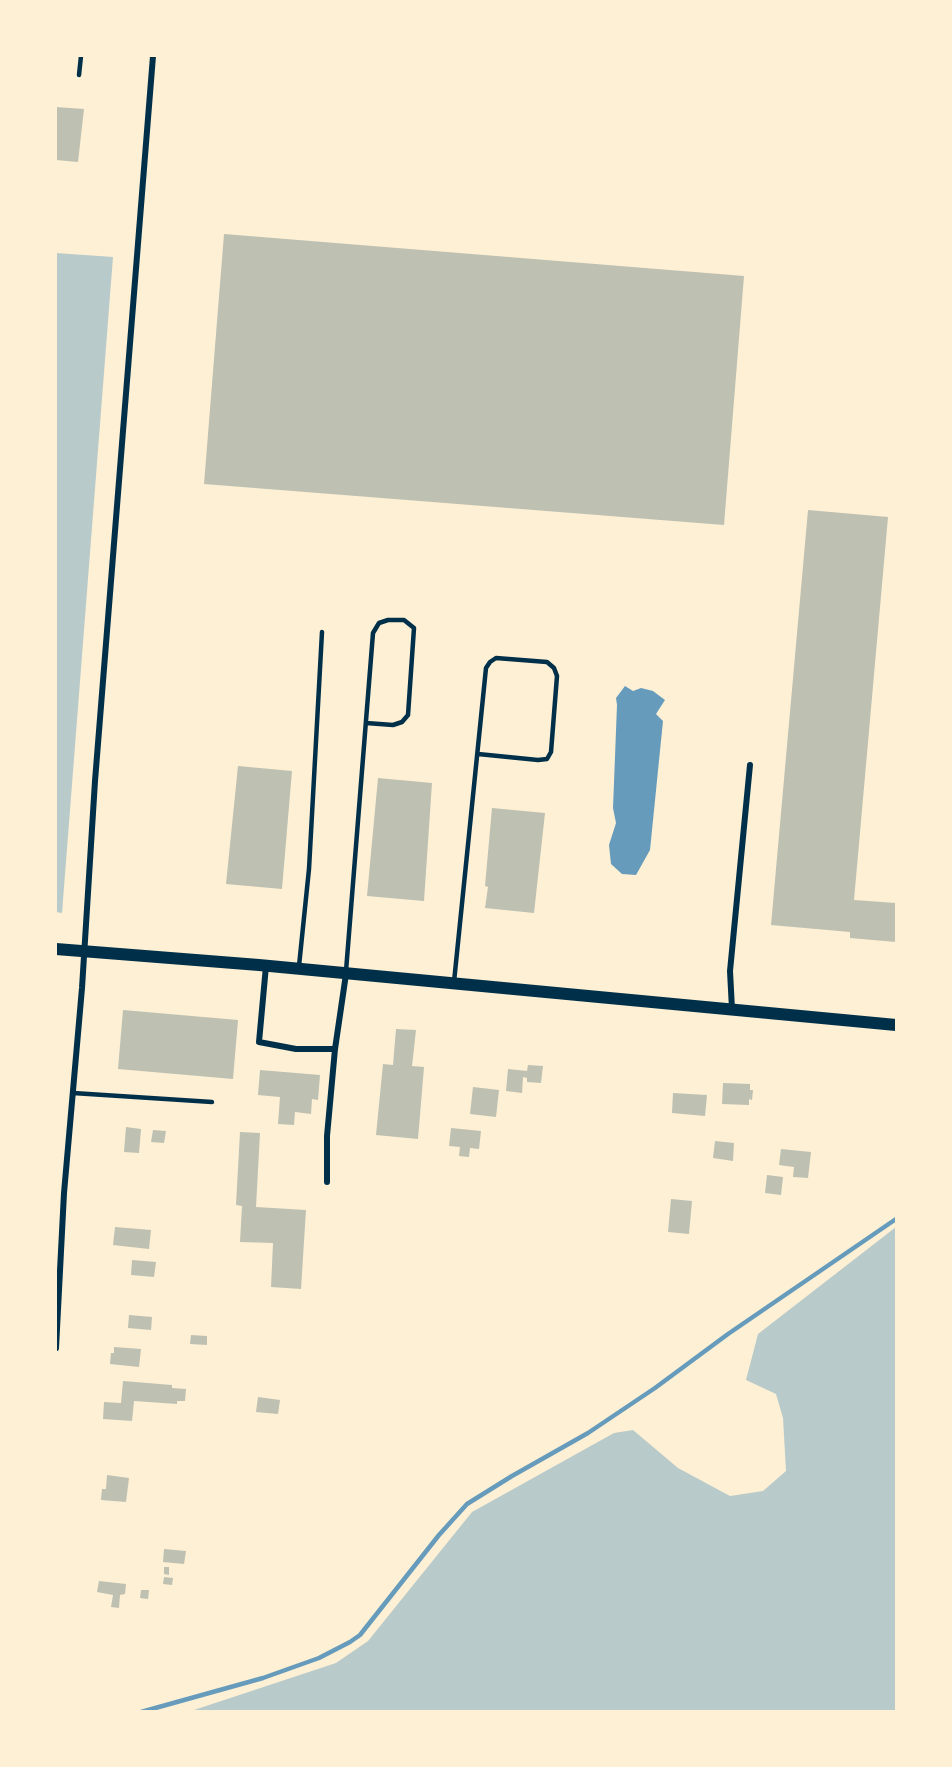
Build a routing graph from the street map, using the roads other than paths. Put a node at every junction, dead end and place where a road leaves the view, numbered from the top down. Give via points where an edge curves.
1 (81, 56) edge
2 (153, 56) edge
3 (79, 75) dead end
4 (322, 632) dead end
5 (366, 723) junction
6 (478, 754) junction
7 (750, 765) dead end
8 (56, 949) edge
9 (83, 951) junction
10 (266, 965) junction
11 (298, 969) junction
12 (346, 974) junction
13 (454, 984) junction
14 (732, 1010) junction
15 (897, 1025) edge
16 (335, 1049) junction
17 (73, 1093) junction
18 (212, 1102) dead end
19 (327, 1182) dead end
20 (56, 1348) edge

1 - 3 lane
2 - 9 street
4 - 11 lane via 309,869
5 - 5 lane via 373,633 379,623 404,620 414,628 408,715 393,725
5 - 12 lane
6 - 6 lane via 486,668 490,662 496,658 547,662 557,675 551,752 547,759
6 - 13 lane
7 - 14 street via 730,970
8 - 9 main road
9 - 10 main road
9 - 17 street
10 - 11 main road
10 - 16 street via 259,1042 297,1049
11 - 12 main road
12 - 13 main road
12 - 16 street
13 - 14 main road
14 - 15 main road
16 - 19 street
17 - 18 lane
17 - 20 street

